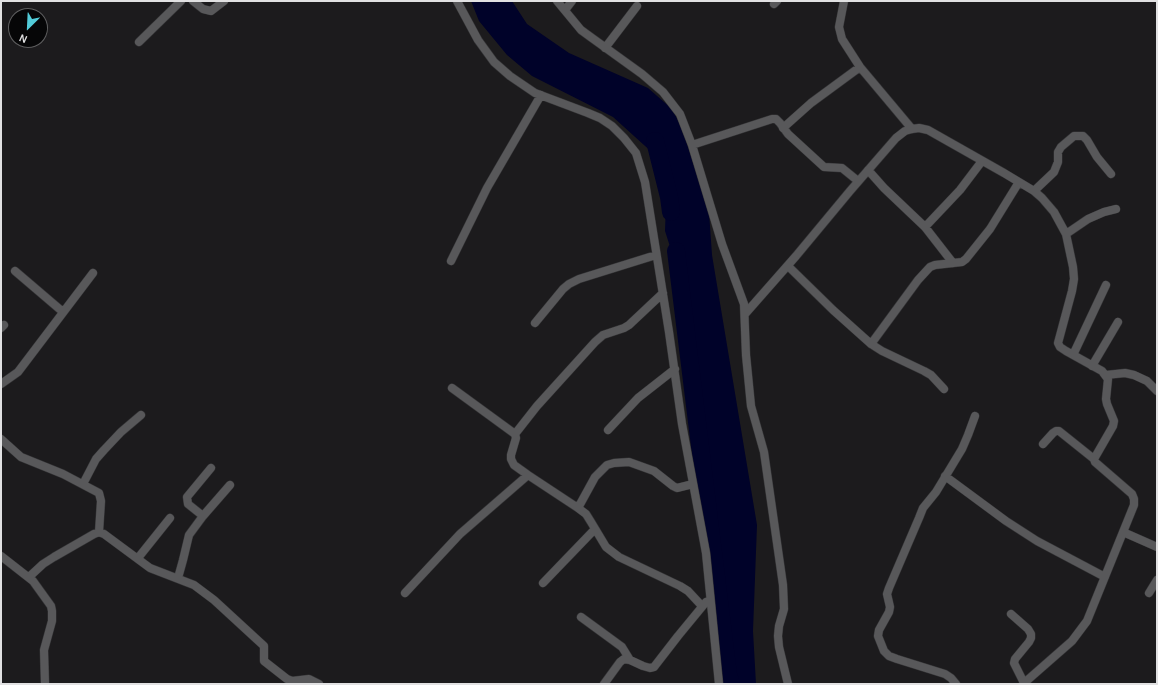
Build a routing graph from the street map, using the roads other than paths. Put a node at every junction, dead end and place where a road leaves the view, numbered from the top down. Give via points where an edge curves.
1 (181, 1) edge
2 (193, 1) edge
3 (224, 1) edge
4 (457, 1) edge
5 (557, 1) edge
6 (572, 1) edge
7 (843, 1) edge
8 (637, 6) dead end
9 (565, 10) junction
10 (138, 42) dead end
11 (605, 48) junction
12 (860, 66) junction
13 (541, 95) junction
14 (783, 128) junction
15 (912, 129) junction
16 (692, 145) junction
17 (982, 161) junction
18 (868, 170) junction
19 (1111, 174) dead end
20 (858, 181) junction
21 (1019, 182) junction
22 (1034, 192) junction
23 (1116, 209) dead end
24 (925, 227) junction
25 (1066, 234) junction
26 (656, 255) junction
27 (451, 262) dead end
28 (953, 263) junction
29 (788, 266) junction
30 (15, 271) dead end
31 (93, 273) dead end
32 (1106, 285) dead end
33 (663, 293) junction
34 (64, 312) junction
35 (745, 314) junction
36 (1118, 322) dead end
37 (534, 323) dead end
38 (872, 344) junction
39 (1073, 355) junction
40 (1092, 366) junction
41 (675, 369) junction
42 (1106, 375) junction
43 (1, 384) edge
44 (452, 388) dead end
45 (944, 389) dead end
46 (1157, 391) edge
47 (141, 415) dead end
48 (975, 416) dead end
49 (608, 430) dead end
50 (515, 434) junction
51 (1, 438) edge
52 (1043, 444) dead end
53 (1094, 459) junction
54 (211, 468) dead end
55 (528, 475) junction
56 (945, 476) junction
57 (82, 484) junction
58 (693, 484) junction
59 (230, 485) dead end
60 (578, 508) junction
61 (202, 516) junction
62 (170, 518) dead end
63 (595, 529) junction
64 (99, 532) junction
65 (1123, 532) junction
66 (1157, 547) edge
67 (1, 556) edge
68 (138, 558) junction
69 (29, 577) junction
70 (1104, 577) junction
71 (178, 578) junction
72 (1157, 580) edge
73 (543, 583) dead end
74 (405, 593) dead end
75 (1149, 593) dead end
76 (710, 598) junction
77 (702, 606) junction
78 (1011, 614) dead end
79 (582, 617) dead end
80 (630, 660) junction
81 (1024, 683) edge
82 (45, 684) edge
83 (319, 684) edge
84 (604, 684) edge
85 (719, 684) edge
86 (788, 684) edge
87 (956, 684) edge

1 - 10 street
2 - 3 street via 203,9 211,11
4 - 13 street via 478,40 494,62 525,87
5 - 9 street
6 - 9 street
7 - 12 street via 839,31
8 - 11 street
9 - 11 street via 582,30
11 - 16 street via 663,92 680,114
12 - 14 street
12 - 15 street
13 - 26 street via 600,118 612,126 636,153 645,182
13 - 27 street via 487,188
14 - 16 street via 776,119 772,119
14 - 20 street via 824,167 842,168
15 - 17 street via 928,130
15 - 18 street via 896,138
16 - 35 street via 722,244 744,304
17 - 21 street
17 - 24 street via 963,187
18 - 20 street
18 - 24 street
19 - 22 street via 1083,136 1074,136 1058,152 1054,172
20 - 29 street
21 - 22 street
21 - 28 street via 984,237 966,259
22 - 25 street via 1054,212
23 - 25 street via 1088,219
24 - 28 street
25 - 39 street via 1074,278 1058,344
26 - 33 street
26 - 37 street via 569,284
28 - 38 street via 935,265 926,271
29 - 35 street
29 - 38 street
30 - 34 street
31 - 34 street
32 - 39 street
33 - 41 street
33 - 50 street via 624,328 603,335 595,342
34 - 43 street via 18,372
35 - 86 street via 751,406 764,452 783,585 784,609 778,636
36 - 40 street
38 - 45 street via 924,370
39 - 40 street
40 - 42 street
41 - 49 street via 638,398
41 - 58 street
42 - 46 street via 1134,375 1147,381
42 - 53 street via 1106,399 1114,421
44 - 50 street
47 - 57 street via 96,459
48 - 56 street via 965,442
50 - 55 street via 511,460
51 - 57 street via 21,457
52 - 53 street via 1052,433 1059,431
53 - 65 street via 1132,494 1134,505
54 - 61 street via 187,497 188,504
55 - 60 street
55 - 74 street via 460,534
56 - 70 street via 1006,521
56 - 87 street via 923,508 889,588 889,612 878,636 884,650 890,656 945,674
57 - 64 street via 100,496
58 - 60 street via 677,488 654,471 629,462 614,463 595,477
58 - 76 street via 706,552
59 - 61 street
60 - 63 street via 586,514
61 - 71 street via 189,536
62 - 68 street
63 - 73 street
63 - 77 street via 611,552 680,586
64 - 68 street
64 - 69 street via 43,564
65 - 66 street
65 - 70 street
67 - 69 street
68 - 71 street via 150,568
69 - 82 street via 48,600 52,611 45,646
70 - 81 street via 1087,621 1079,634
71 - 83 street via 203,590 264,646 264,661 273,669 292,681 309,679
72 - 75 street
76 - 77 street
76 - 85 street
77 - 80 street via 654,667 643,666
78 - 81 street via 1031,634 1029,642 1014,662
79 - 80 street via 622,647
80 - 84 street via 624,659 620,662

